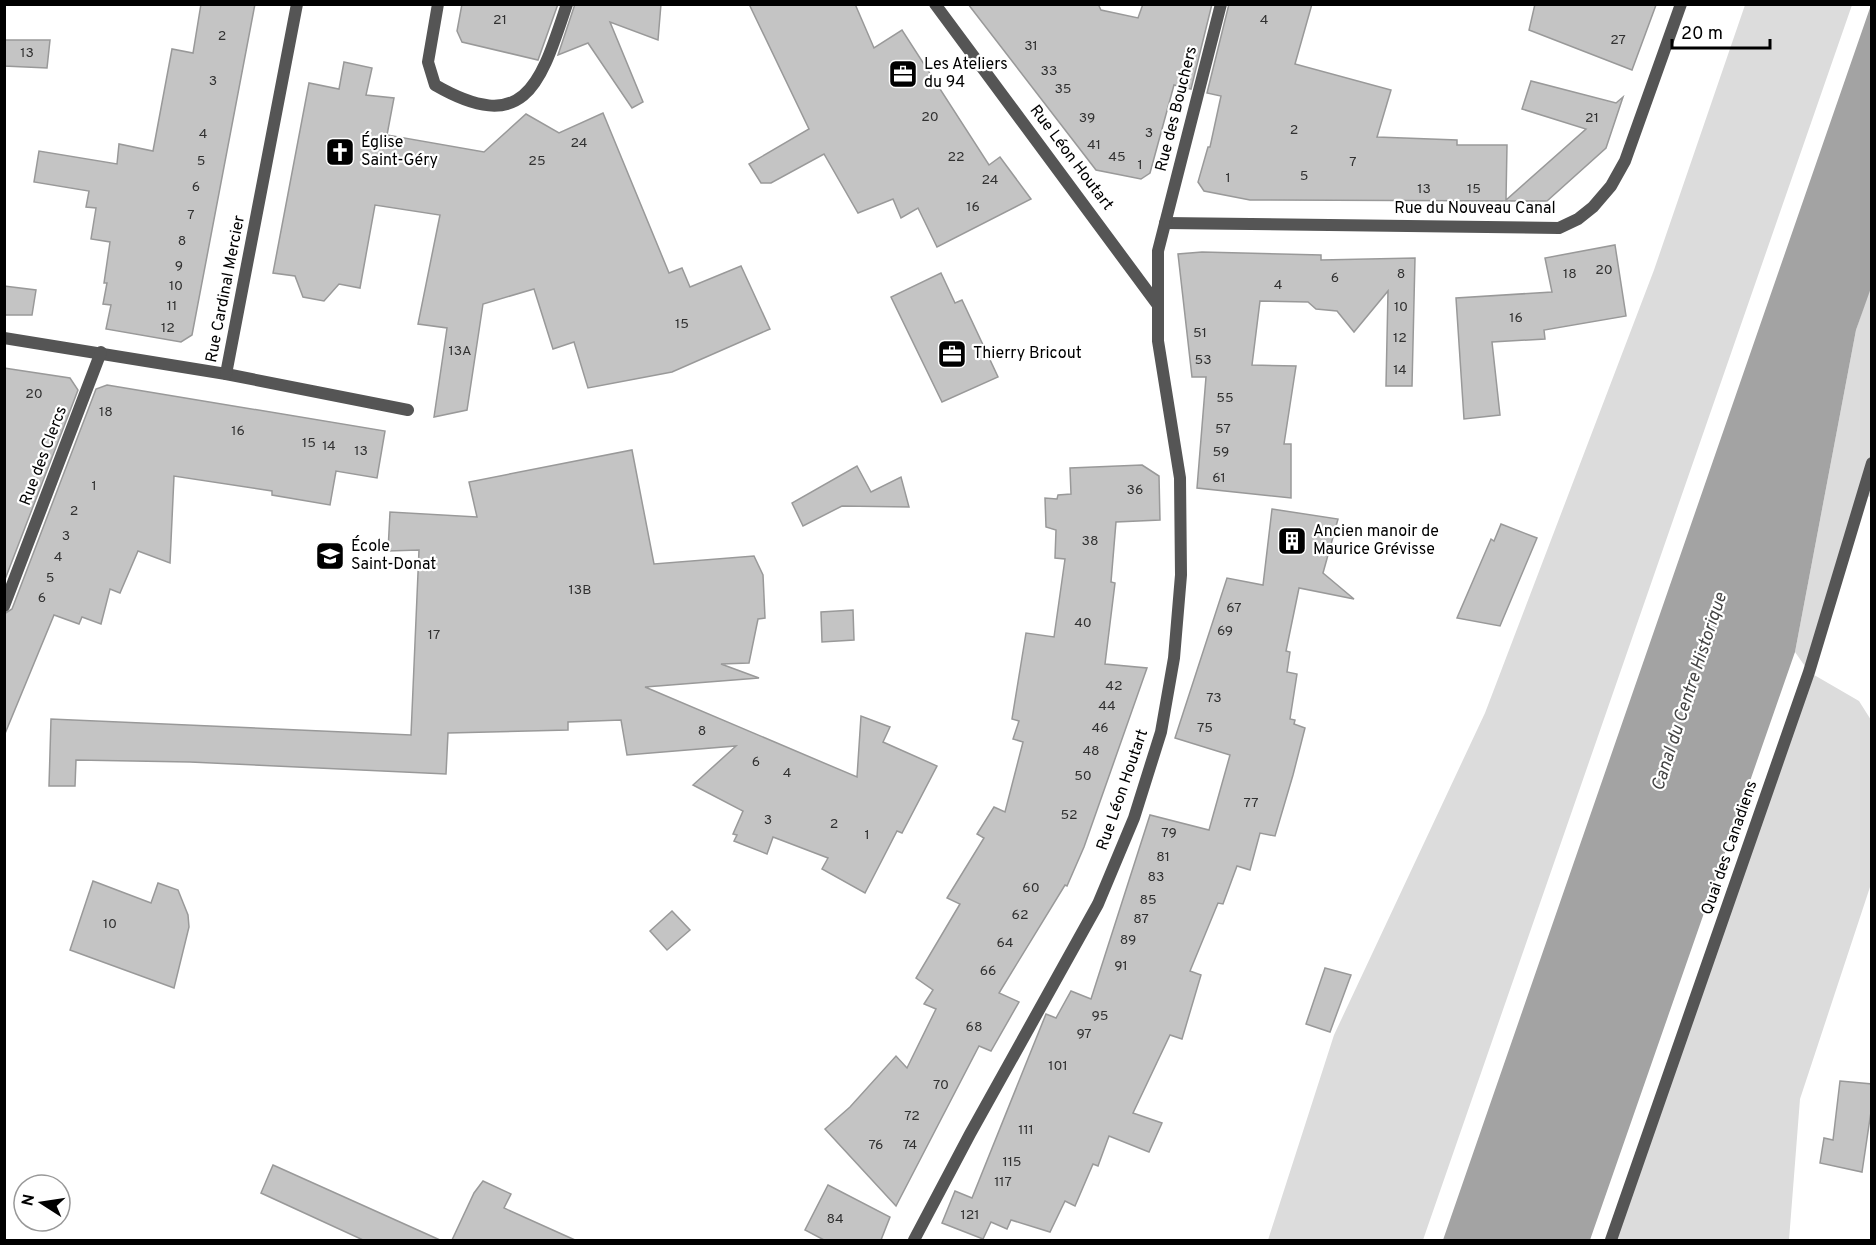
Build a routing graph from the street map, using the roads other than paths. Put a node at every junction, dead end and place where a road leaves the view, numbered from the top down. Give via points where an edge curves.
1 (297, 4) edge
2 (438, 4) edge
3 (567, 4) edge
4 (935, 4) edge
5 (1221, 4) edge
6 (1681, 4) edge
7 (1165, 223) junction
8 (1157, 304) junction
9 (4, 338) edge
10 (101, 352) junction
11 (226, 374) junction
12 (408, 410) dead end
13 (1872, 463) edge
14 (4, 606) edge
15 (914, 1240) edge
16 (1611, 1240) edge

1 - 11 street, Rue Cardinal Mercier
2 - 3 street via 428,62 435,85 456,97 492,106 524,97 538,81
4 - 8 street, Rue Léon Houtart
5 - 7 street, Rue des Bouchers
6 - 7 street, Rue du Nouveau Canal via 1625,161 1593,207 1559,228
7 - 8 street, Rue Léon Houtart via 1158,250
8 - 15 street, Rue Léon Houtart via 1158,342 1180,478 1181,553 1174,658 1161,732 1134,818 1098,904
9 - 10 street, Rue Cardinal Mercier
10 - 11 street, Rue Cardinal Mercier
10 - 14 street, Rue des Clercs
11 - 12 street
13 - 16 street, Quai des Canadiens via 1809,672

